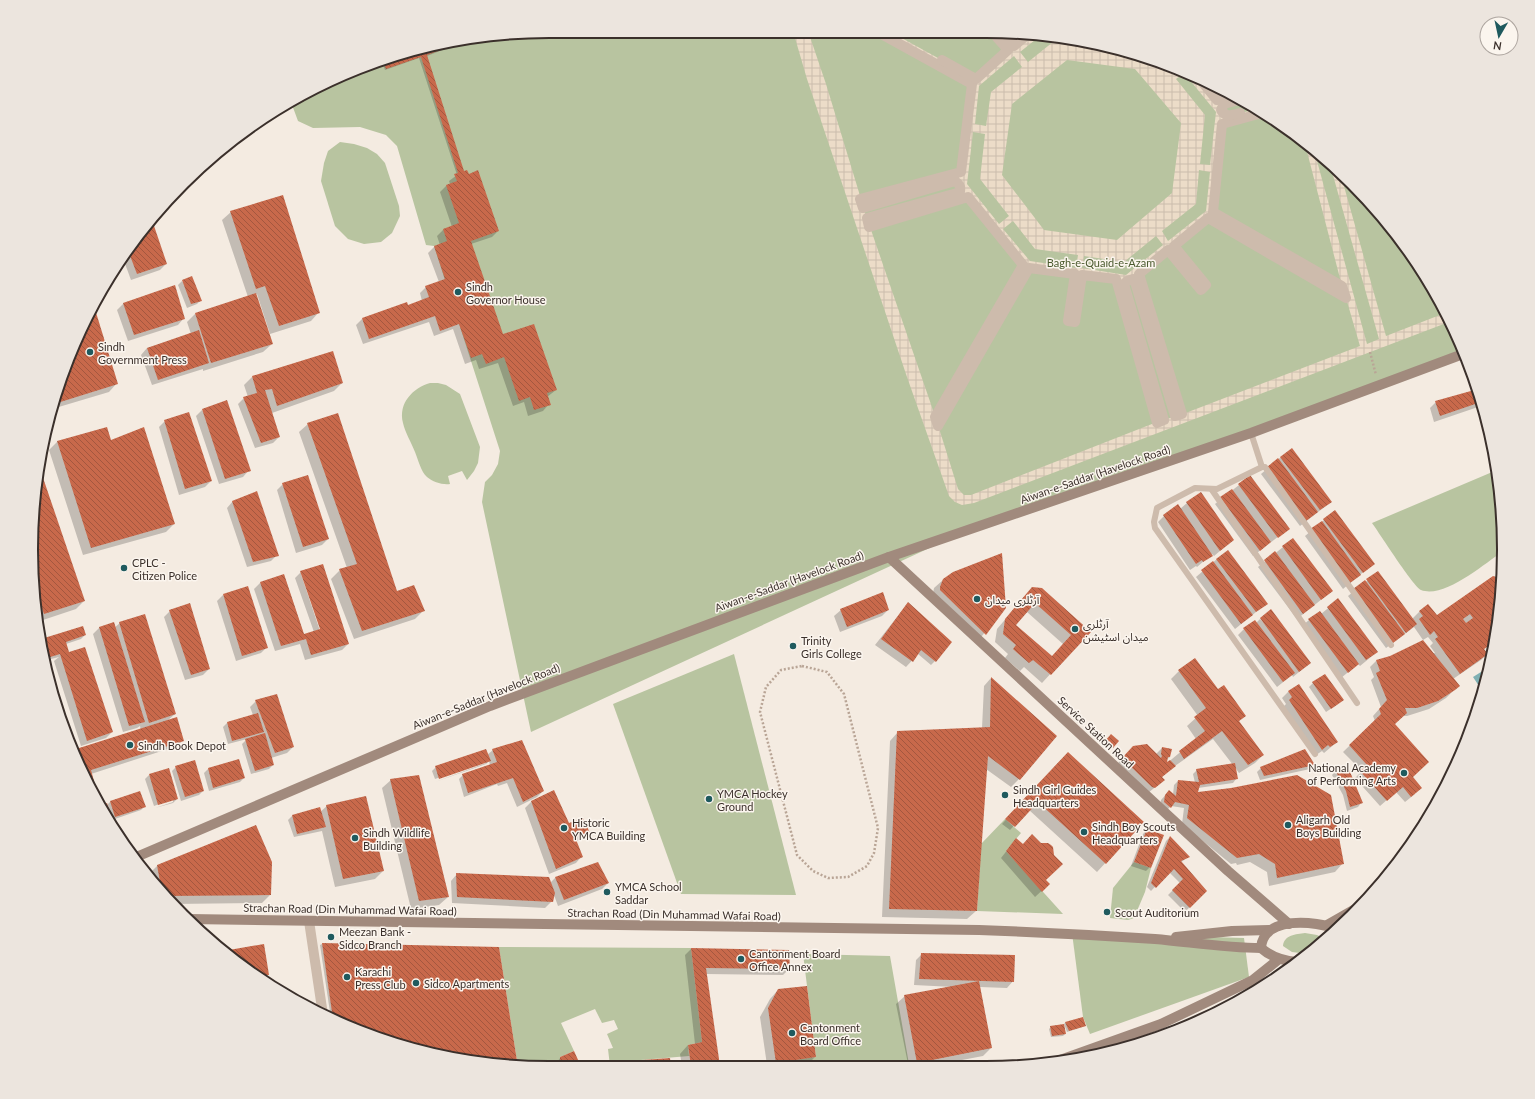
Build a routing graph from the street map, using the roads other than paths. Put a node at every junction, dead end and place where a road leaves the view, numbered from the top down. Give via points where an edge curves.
1 (889, 38) edge
2 (902, 38) edge
3 (998, 38) edge
4 (1007, 39) edge
5 (1022, 39) edge
6 (1208, 89) edge
7 (1224, 98) edge
8 (1232, 102) edge
9 (1247, 111) edge
10 (1255, 115) edge
11 (1459, 356) edge
12 (1251, 433) junction
13 (1262, 467) junction
14 (1212, 490) junction
15 (889, 556) junction
16 (1391, 645) dead end
17 (1357, 703) dead end
18 (1315, 754) dead end
19 (140, 855) edge
20 (1339, 918) edge
21 (196, 919) edge
22 (309, 921) junction
23 (1289, 924) junction
24 (1327, 925) junction
25 (1331, 927) edge
26 (1269, 930) junction
27 (1158, 940) junction
28 (1261, 948) junction
29 (1279, 959) junction
30 (1288, 962) edge
31 (322, 1007) edge
32 (1131, 1039) edge
33 (1107, 1046) edge

1 - 10 street via 972,84 961,172 860,199 863,208 955,181 961,187 960,191 867,218 869,227 968,197 1023,265 935,417 938,426 1029,268 1075,274 1068,321 1075,322 1082,275 1116,279 1157,423 1164,420 1124,284 1130,279 1135,282 1175,416 1182,414 1139,274 1168,250 1201,290 1206,285 1174,246 1208,218 1346,298 1342,286 1213,212 1222,124
2 - 3 street via 976,79 1008,50
4 - 5 street via 1014,46
6 - 7 street via 1217,100
8 - 9 street via 1224,104 1221,110 1226,115
11 - 12 main road, Aiwan-e-Saddar (Havelock Road)
12 - 13 lane
12 - 15 main road, Aiwan-e-Saddar (Havelock Road)
13 - 14 lane
13 - 16 lane via 1267,468
14 - 17 lane
14 - 18 lane via 1195,488 1157,508 1155,528
15 - 19 main road, Aiwan-e-Saddar (Havelock Road) via 490,706
15 - 23 main road, Service Station Road
20 - 24 main road
21 - 22 main road, Strachan Road (Din Muhammad Wafai Road)
22 - 27 main road, Strachan Road (Din Muhammad Wafai Road) via 979,930 1072,933
22 - 31 street
23 - 24 main road, Strachan Road (Din Muhammad Wafai Road)
23 - 26 main road, Strachan Road (Din Muhammad Wafai Road)
24 - 25 main road, Strachan Road (Din Muhammad Wafai Road)
26 - 27 main road, Strachan Road (Din Muhammad Wafai Road) via 1232,931
26 - 28 main road via 1261,941
27 - 28 main road, Strachan Road (Din Muhammad Wafai Road) via 1231,948
28 - 29 main road
29 - 30 main road
29 - 32 main road via 1253,980
32 - 33 main road

